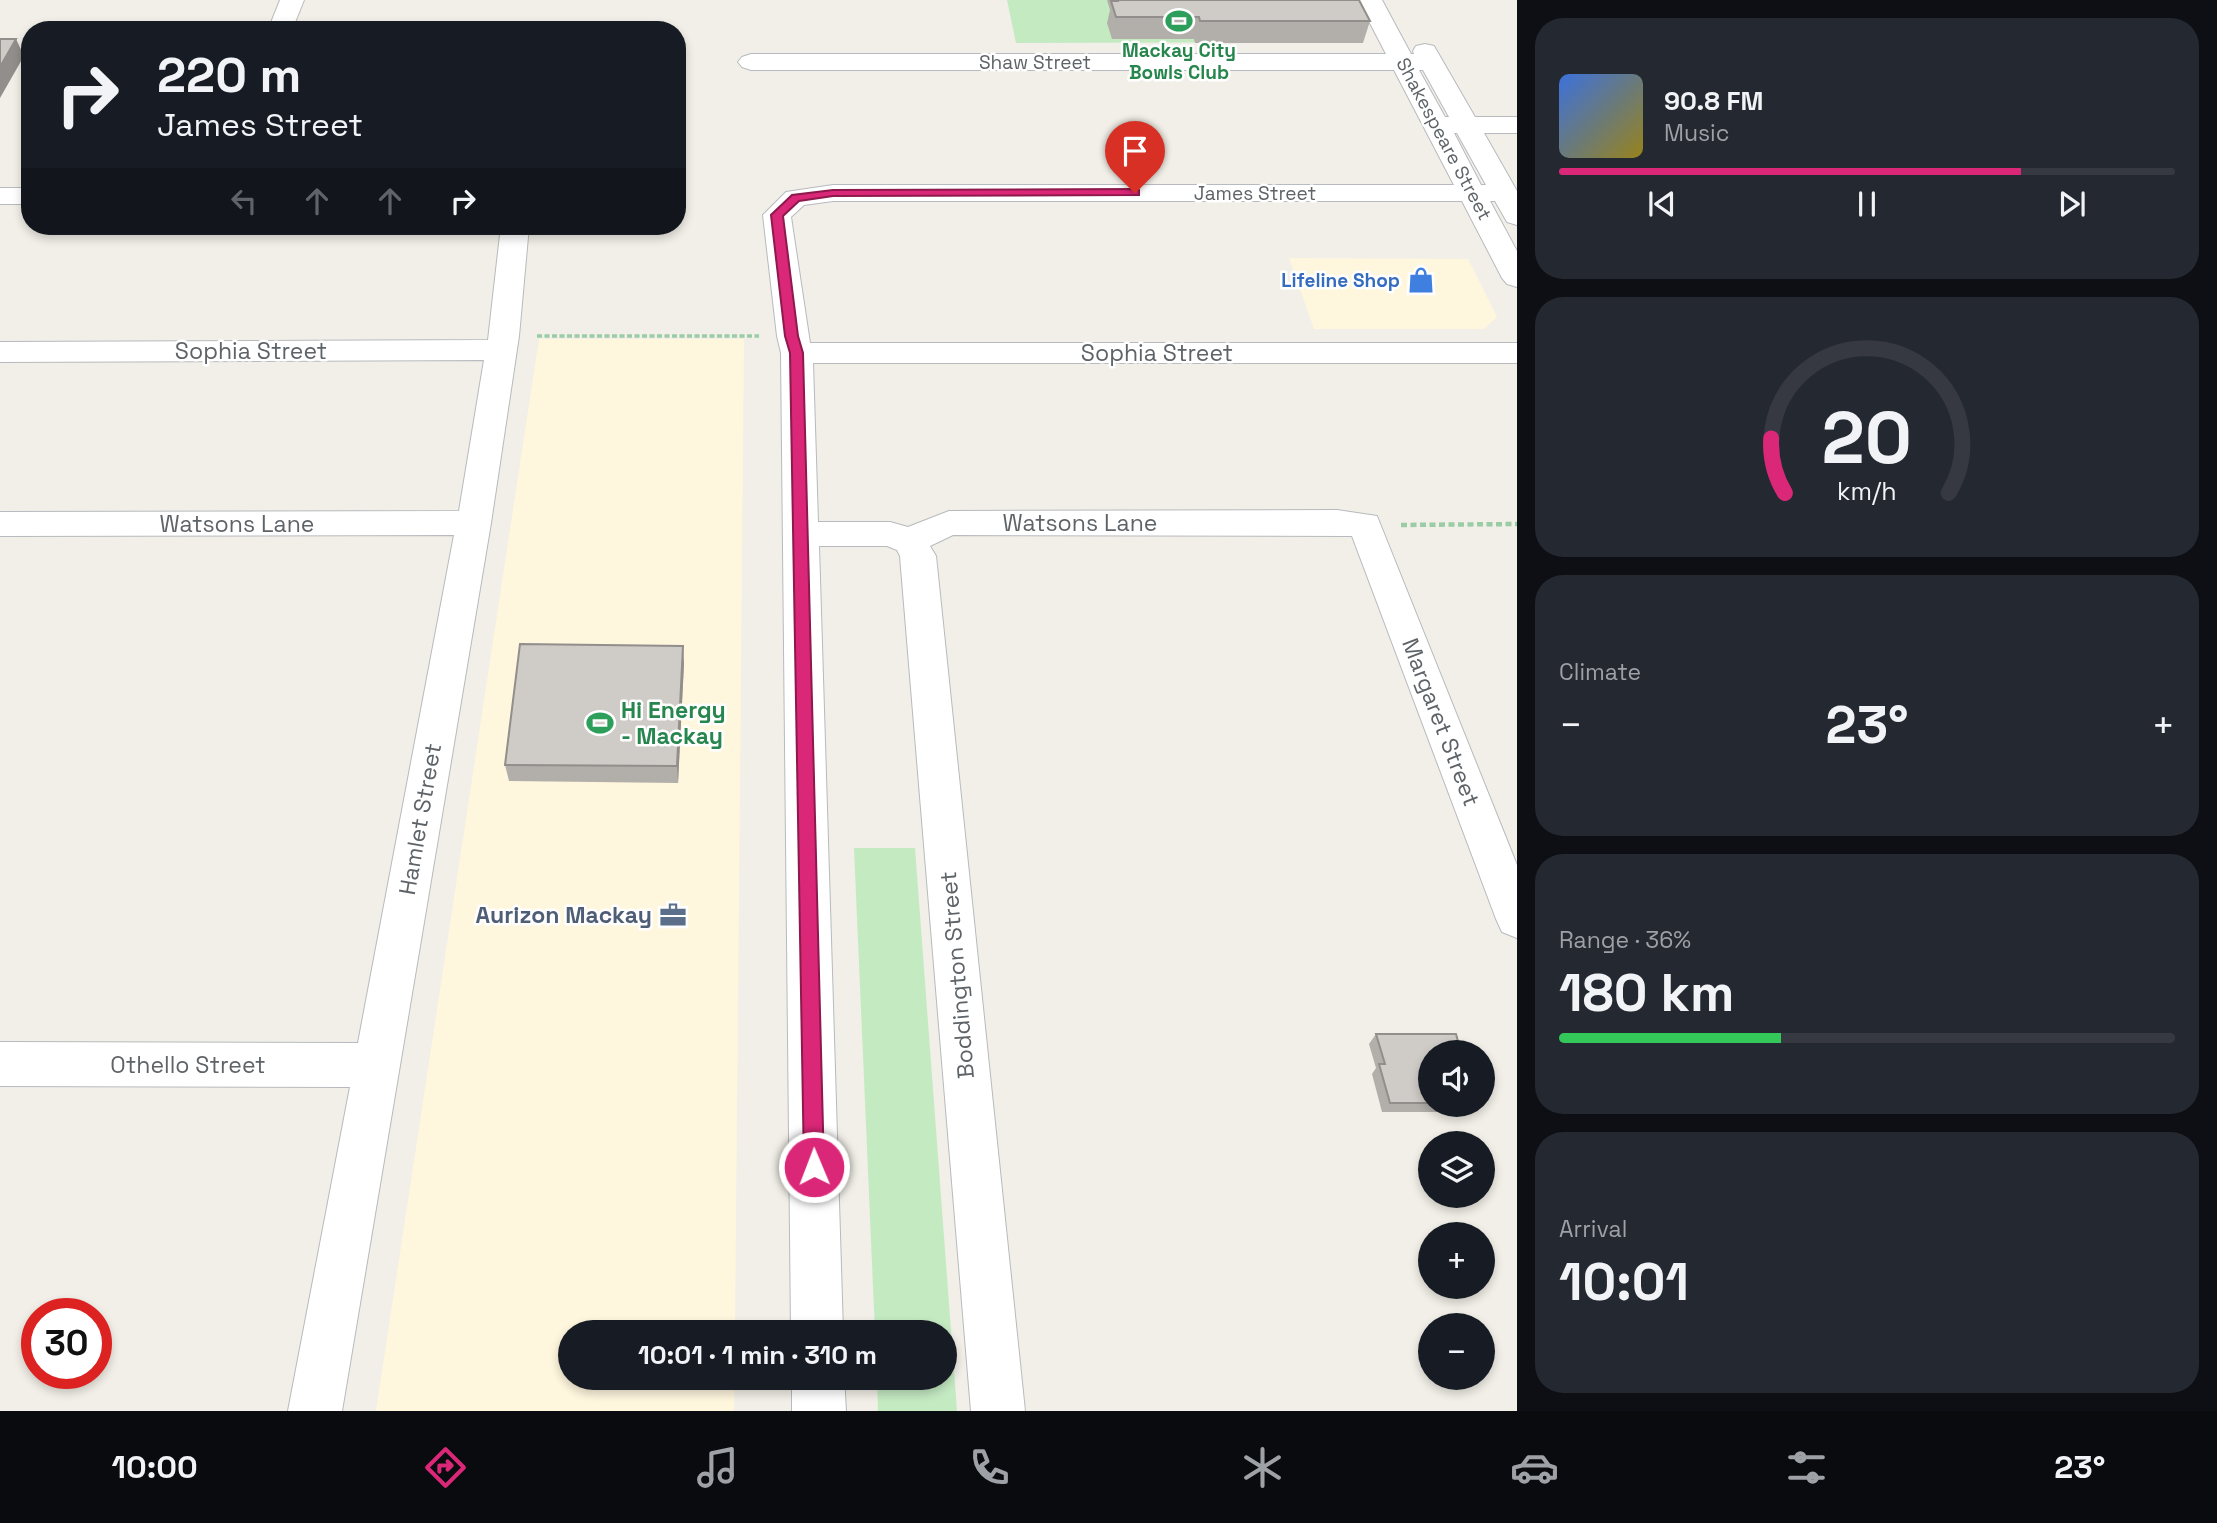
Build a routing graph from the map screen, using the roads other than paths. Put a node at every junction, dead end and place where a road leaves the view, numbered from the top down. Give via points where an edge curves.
1 (292, 0) edge
2 (1370, 0) edge
3 (1397, 0) edge
4 (284, 21) edge
5 (1389, 34) junction
6 (1416, 34) junction
7 (751, 62) dead end
8 (1403, 62) junction
9 (1431, 62) junction
10 (1517, 125) edge
11 (1440, 135) junction
12 (1473, 135) junction
13 (1517, 146) edge
14 (1472, 192) junction
15 (0, 196) edge
16 (21, 196) edge
17 (1510, 204) edge
18 (514, 235) edge
19 (1517, 278) edge
20 (503, 343) junction
21 (794, 344) junction
22 (0, 352) edge
23 (1517, 353) edge
24 (474, 523) junction
25 (0, 524) edge
26 (1366, 525) joint
27 (800, 534) junction
28 (909, 541) junction
29 (1517, 919) edge
30 (0, 1064) edge
31 (375, 1065) junction
32 (817, 1320) edge
33 (818, 1390) edge
34 (315, 1411) edge
35 (819, 1411) edge
36 (998, 1411) edge

1 - 4 street
2 - 5 street, Shakespeare Street
3 - 6 street, Shakespeare Street
5 - 6 street
5 - 8 street, Shakespeare Street
6 - 9 street, Shakespeare Street
7 - 8 street, Shaw Street
8 - 9 street, Shaw Street
8 - 11 street, Shakespeare Street
9 - 12 street, Shakespeare Street
10 - 12 street
11 - 12 street
11 - 14 street, Shakespeare Street
12 - 13 street
12 - 17 street, Shakespeare Street
14 - 17 street, James Street
14 - 19 street, Shakespeare Street
14 - 21 street, James Street via 833,193 796,198 777,215
15 - 16 street
18 - 20 street, Hamlet Street
20 - 22 street, Sophia Street
20 - 24 street, Hamlet Street
21 - 23 street, Sophia Street
21 - 27 street
24 - 25 street, Watsons Lane
24 - 31 street, Hamlet Street
26 - 28 street, Watsons Lane via 949,523
26 - 29 street, Margaret Street
27 - 28 street via 890,534
27 - 32 street
28 - 36 street, Boddington Street via 918,556
30 - 31 street, Othello Street
31 - 34 street, Hamlet Street
33 - 35 street

